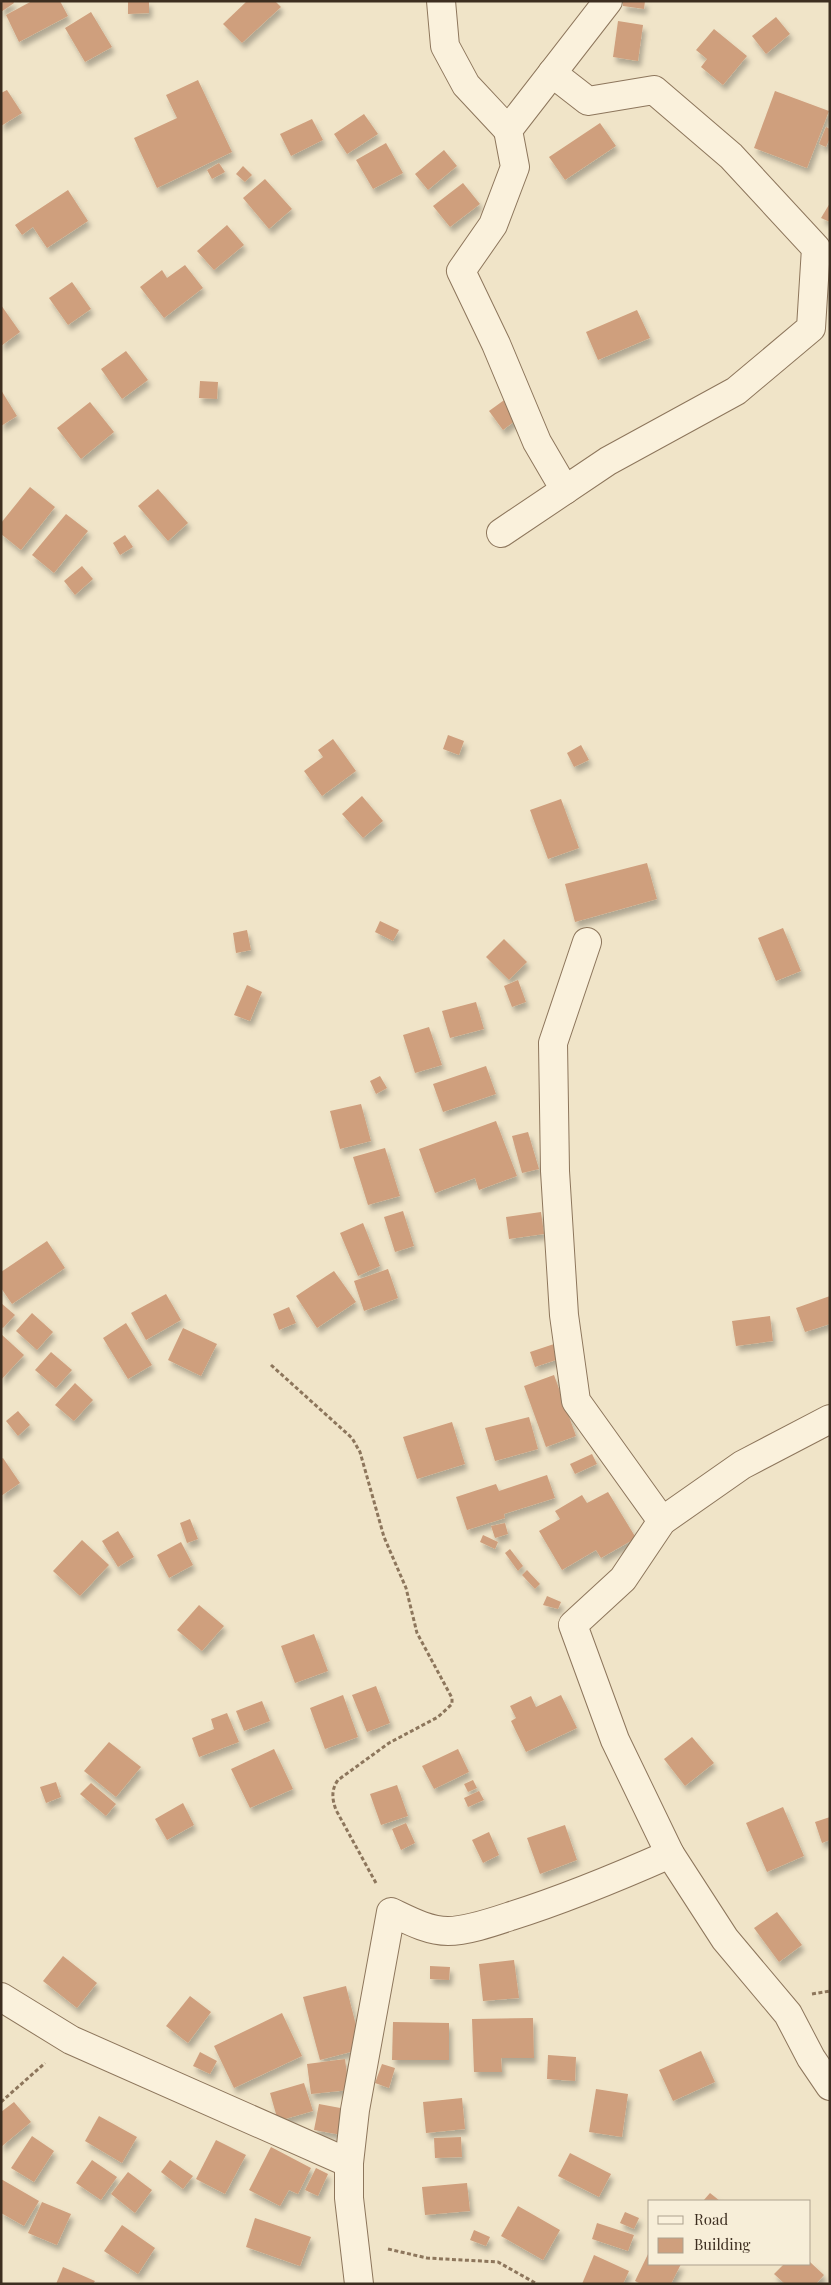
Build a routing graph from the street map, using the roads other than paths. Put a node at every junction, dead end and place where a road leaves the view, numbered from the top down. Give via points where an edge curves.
1 (441, 1) edge
2 (608, 1) edge
3 (552, 73) junction
4 (508, 130) junction
5 (565, 490) junction
6 (501, 533) dead end
7 (587, 942) dead end
8 (830, 1419) edge
9 (662, 1521) junction
10 (670, 1854) junction
11 (1, 1997) edge
12 (830, 2086) edge
13 (349, 2163) junction
14 (360, 2284) edge

1 - 4 street via 445,46 466,85
2 - 3 street
3 - 4 street
3 - 5 street via 588,101 654,90 731,156 816,248 811,328 736,391 608,461
4 - 5 street via 515,167 493,225 462,271 537,442
5 - 6 street
7 - 9 street via 554,1043 555,1171 564,1315 576,1401
8 - 9 street via 742,1465
9 - 10 street via 623,1579 573,1625 615,1740
10 - 12 street via 725,1939 788,2014
10 - 13 street via 543,1906 488,1923 448,1931 421,1926 390,1912 355,2110
11 - 13 street via 70,2040
13 - 14 street via 348,2198

